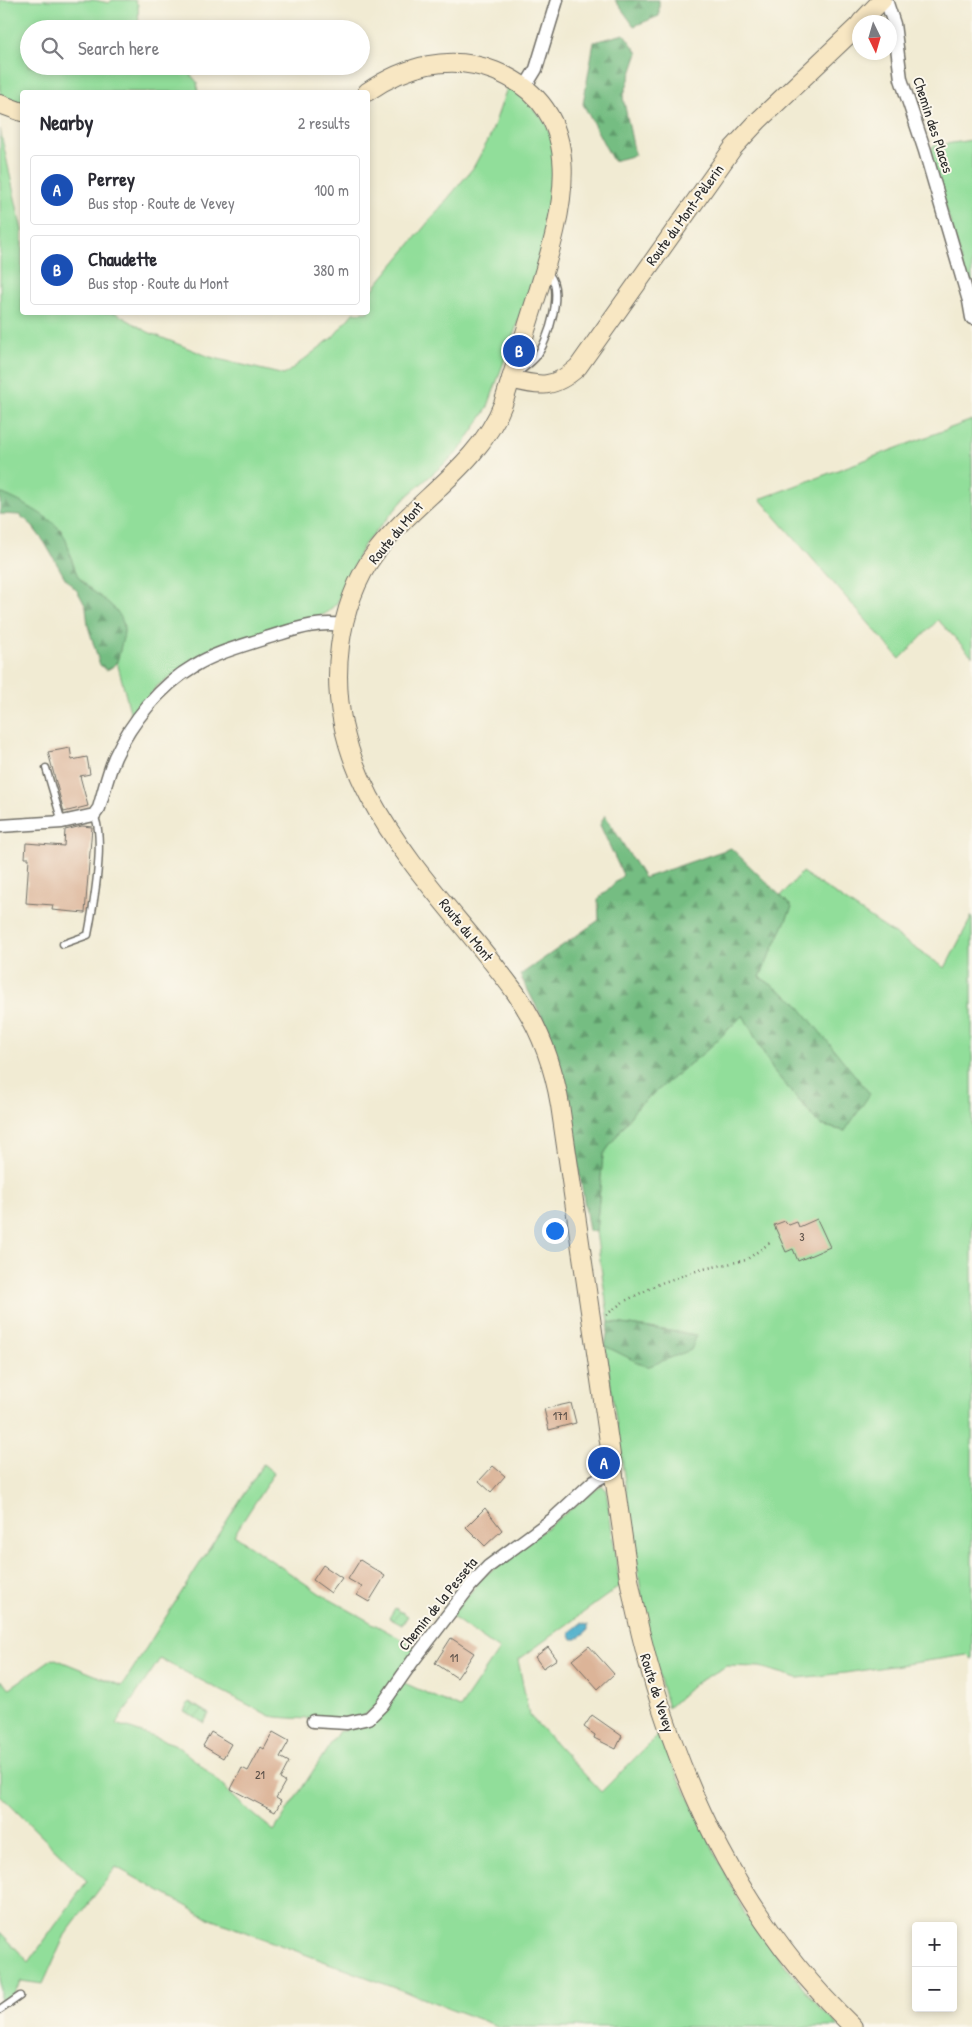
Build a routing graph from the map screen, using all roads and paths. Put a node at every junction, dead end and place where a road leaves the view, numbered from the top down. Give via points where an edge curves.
1 (557, 0) edge
2 (883, 0) edge
3 (868, 15) edge
4 (852, 31) edge
5 (525, 87) junction
6 (370, 90) edge
7 (0, 104) edge
8 (20, 111) edge
9 (972, 318) edge
10 (511, 379) junction
11 (344, 625) junction
12 (46, 768) dead end
13 (94, 815) junction
14 (62, 822) junction
15 (0, 826) edge
16 (64, 944) dead end
17 (771, 1242) dead end
18 (591, 1316) junction
19 (613, 1470) junction
20 (313, 1721) dead end
21 (20, 1996) dead end
22 (0, 2010) edge
23 (853, 2027) edge

1 - 5 street via 536,69
2 - 3 main road, Route du Mont-Pèlerin
2 - 9 street, Chemin des Places via 894,24 901,78
4 - 10 main road, Route du Mont-Pèlerin via 738,142 578,367 566,378 549,385
5 - 6 main road, Route du Mont via 509,76 480,65 446,62 405,72
5 - 10 main road, Route du Mont via 537,98 554,124 563,156 563,193
7 - 8 main road
10 - 11 main road, Route du Mont via 498,417 479,447 413,510 375,553 358,584
11 - 13 street via 318,623 295,629 202,661 181,675 153,701 120,748
11 - 18 main road, Route du Mont via 338,661 339,702 350,754 369,800 389,832 515,992 531,1016 550,1061 560,1104
12 - 14 lane
13 - 14 street
13 - 16 lane via 100,835 88,936
14 - 15 street
17 - 18 path via 746,1260 699,1270 661,1283
18 - 19 main road, Route de Vevey
19 - 20 street, Chemin de la Pesseta via 594,1481 552,1519 489,1566 470,1586 369,1718 347,1723
19 - 23 main road, Route de Vevey via 641,1642 661,1714 688,1782 753,1908 794,1964
21 - 22 lane

